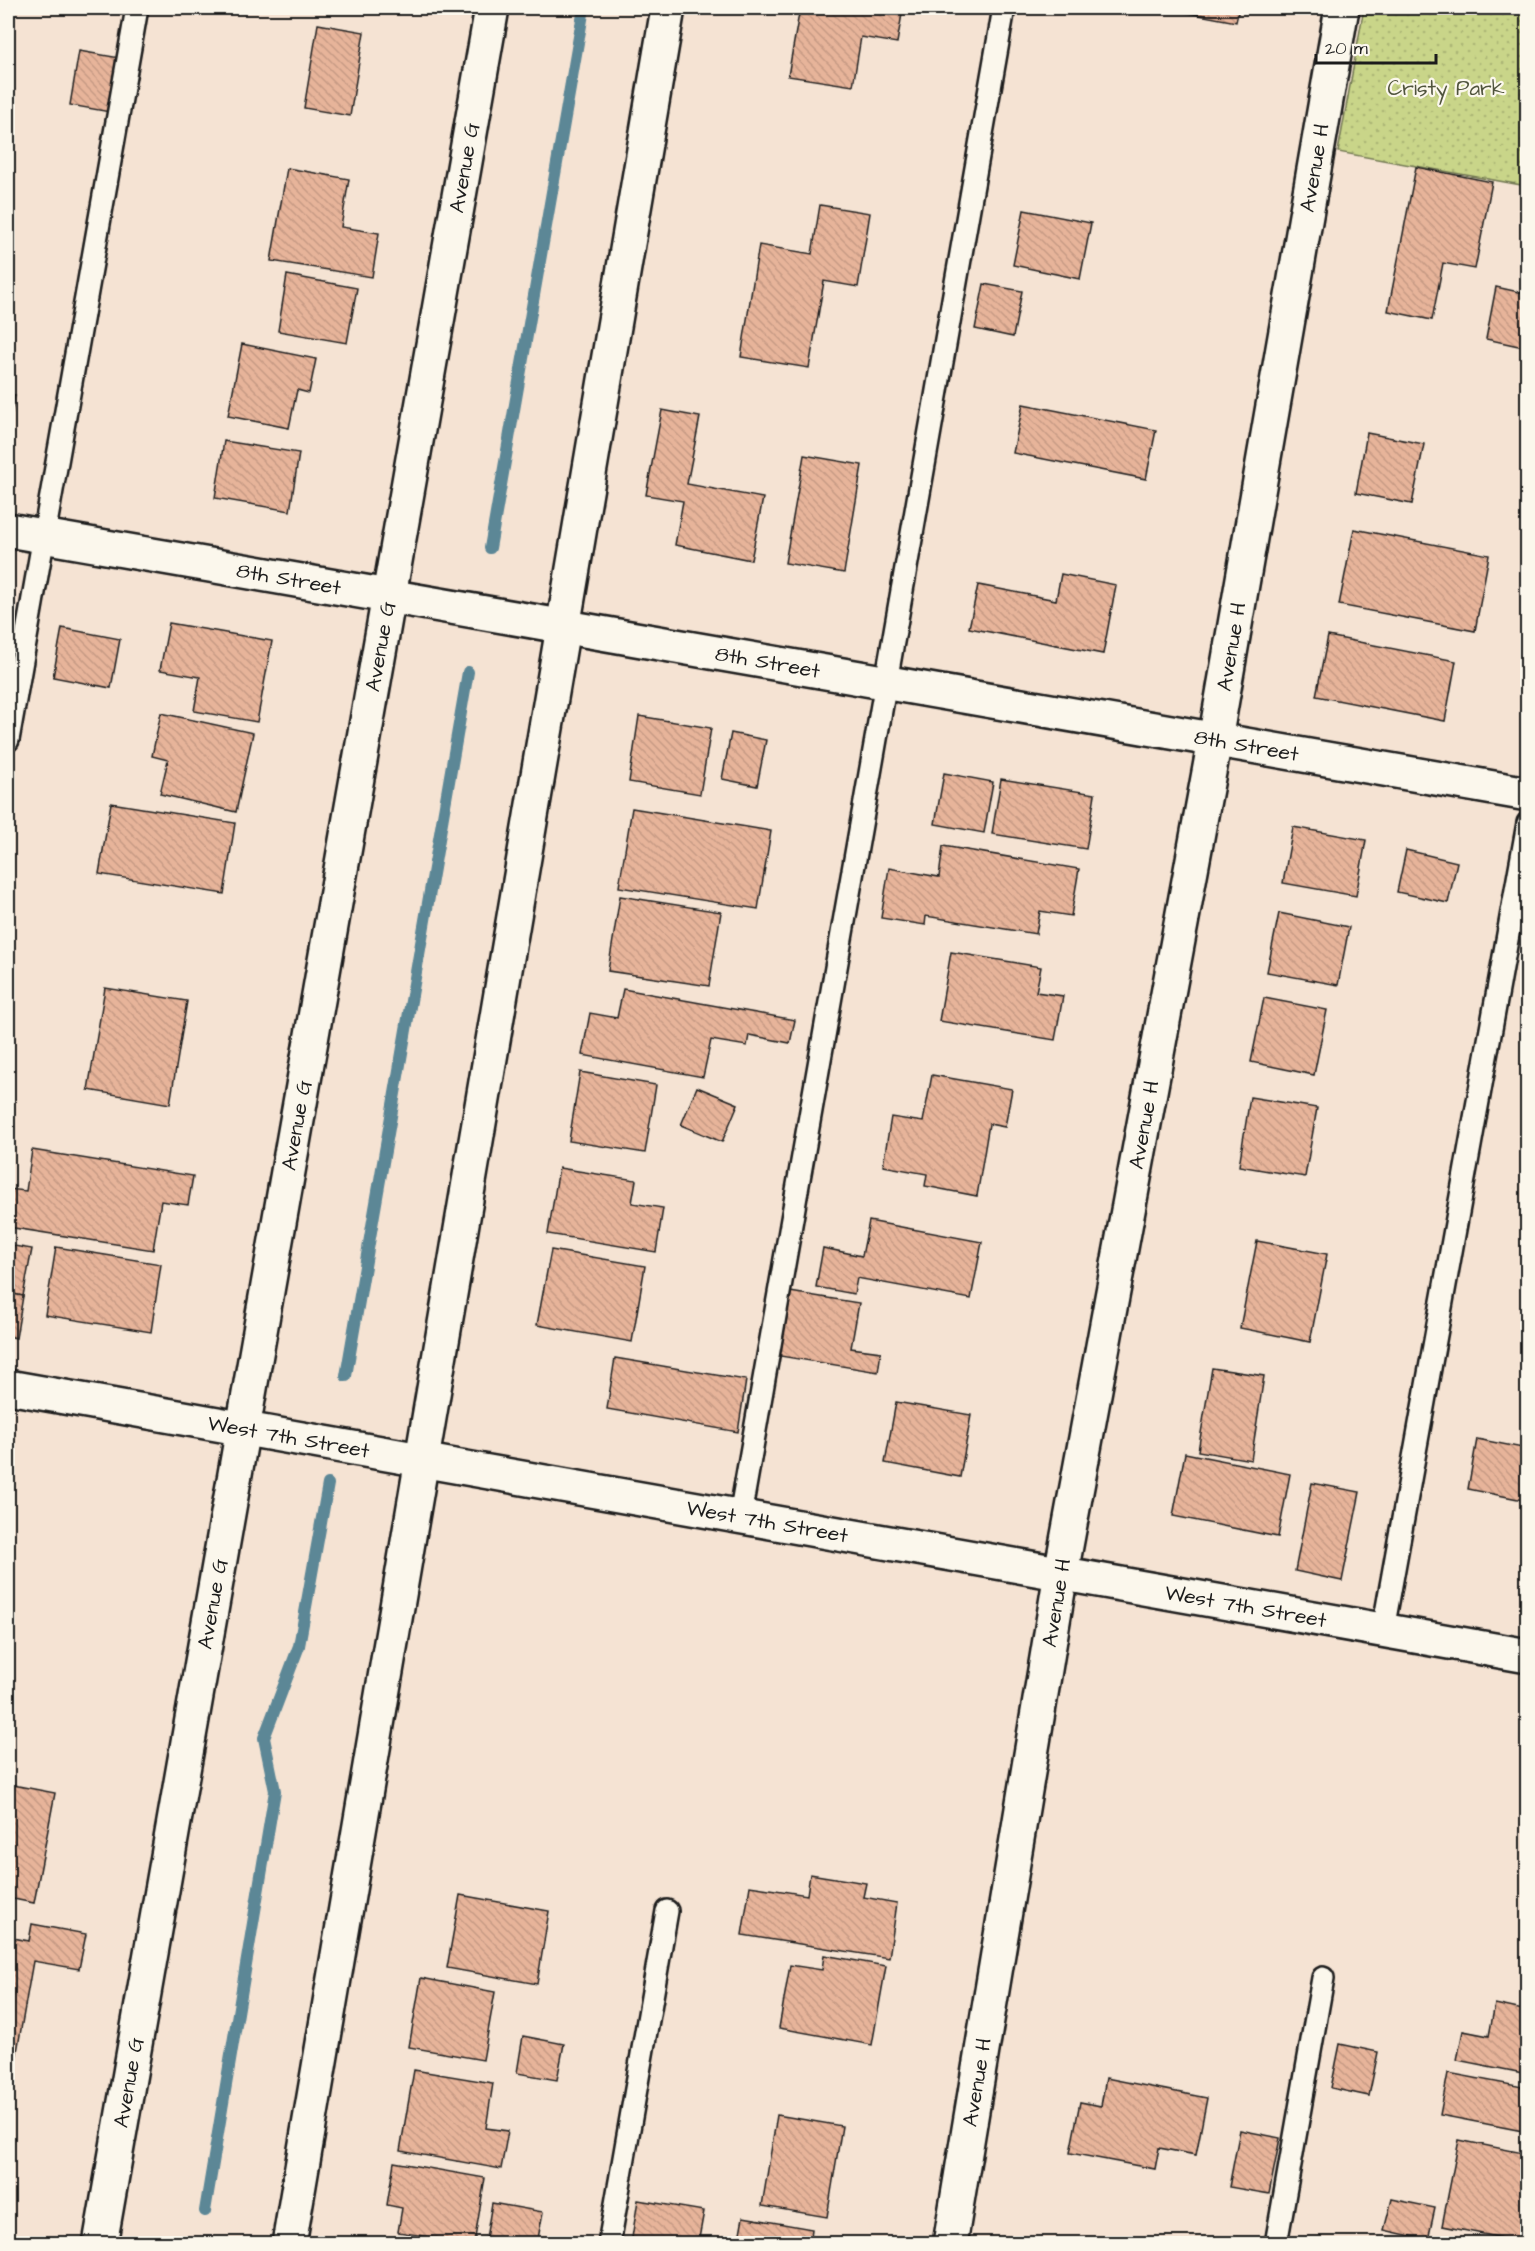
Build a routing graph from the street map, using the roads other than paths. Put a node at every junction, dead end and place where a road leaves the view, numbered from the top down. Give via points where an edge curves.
1 (137, 8) edge
2 (492, 8) edge
3 (668, 8) edge
4 (1004, 8) edge
5 (1342, 8) edge
6 (8, 530) edge
7 (44, 536) junction
8 (388, 596) junction
9 (564, 629) junction
10 (885, 683) junction
11 (8, 740) edge
12 (1215, 740) junction
13 (1527, 794) edge
14 (1527, 823) edge
15 (8, 1387) edge
16 (243, 1429) junction
17 (421, 1460) junction
18 (740, 1516) junction
19 (1061, 1574) junction
20 (1383, 1630) junction
21 (1527, 1656) edge
22 (667, 1911) dead end
23 (1323, 1978) dead end
24 (100, 2244) edge
25 (289, 2244) edge
26 (609, 2244) edge
27 (950, 2244) edge
28 (1276, 2244) edge

1 - 7 lane
2 - 8 street, Avenue G
3 - 9 street
4 - 10 lane
5 - 12 street, Avenue H
6 - 7 street, 8th Street
7 - 8 street, 8th Street
7 - 11 lane
8 - 9 street, 8th Street
8 - 16 street, Avenue G
9 - 10 street, 8th Street
9 - 17 street
10 - 12 street, 8th Street
10 - 18 lane
12 - 13 street, 8th Street
12 - 19 street, Avenue H
14 - 20 lane
15 - 16 street, West 7th Street
16 - 17 street, West 7th Street
16 - 24 street, Avenue G
17 - 18 street, West 7th Street
17 - 25 street
18 - 19 street, West 7th Street
19 - 20 street, West 7th Street
19 - 27 street, Avenue H
20 - 21 street, West 7th Street
22 - 26 lane
23 - 28 lane

